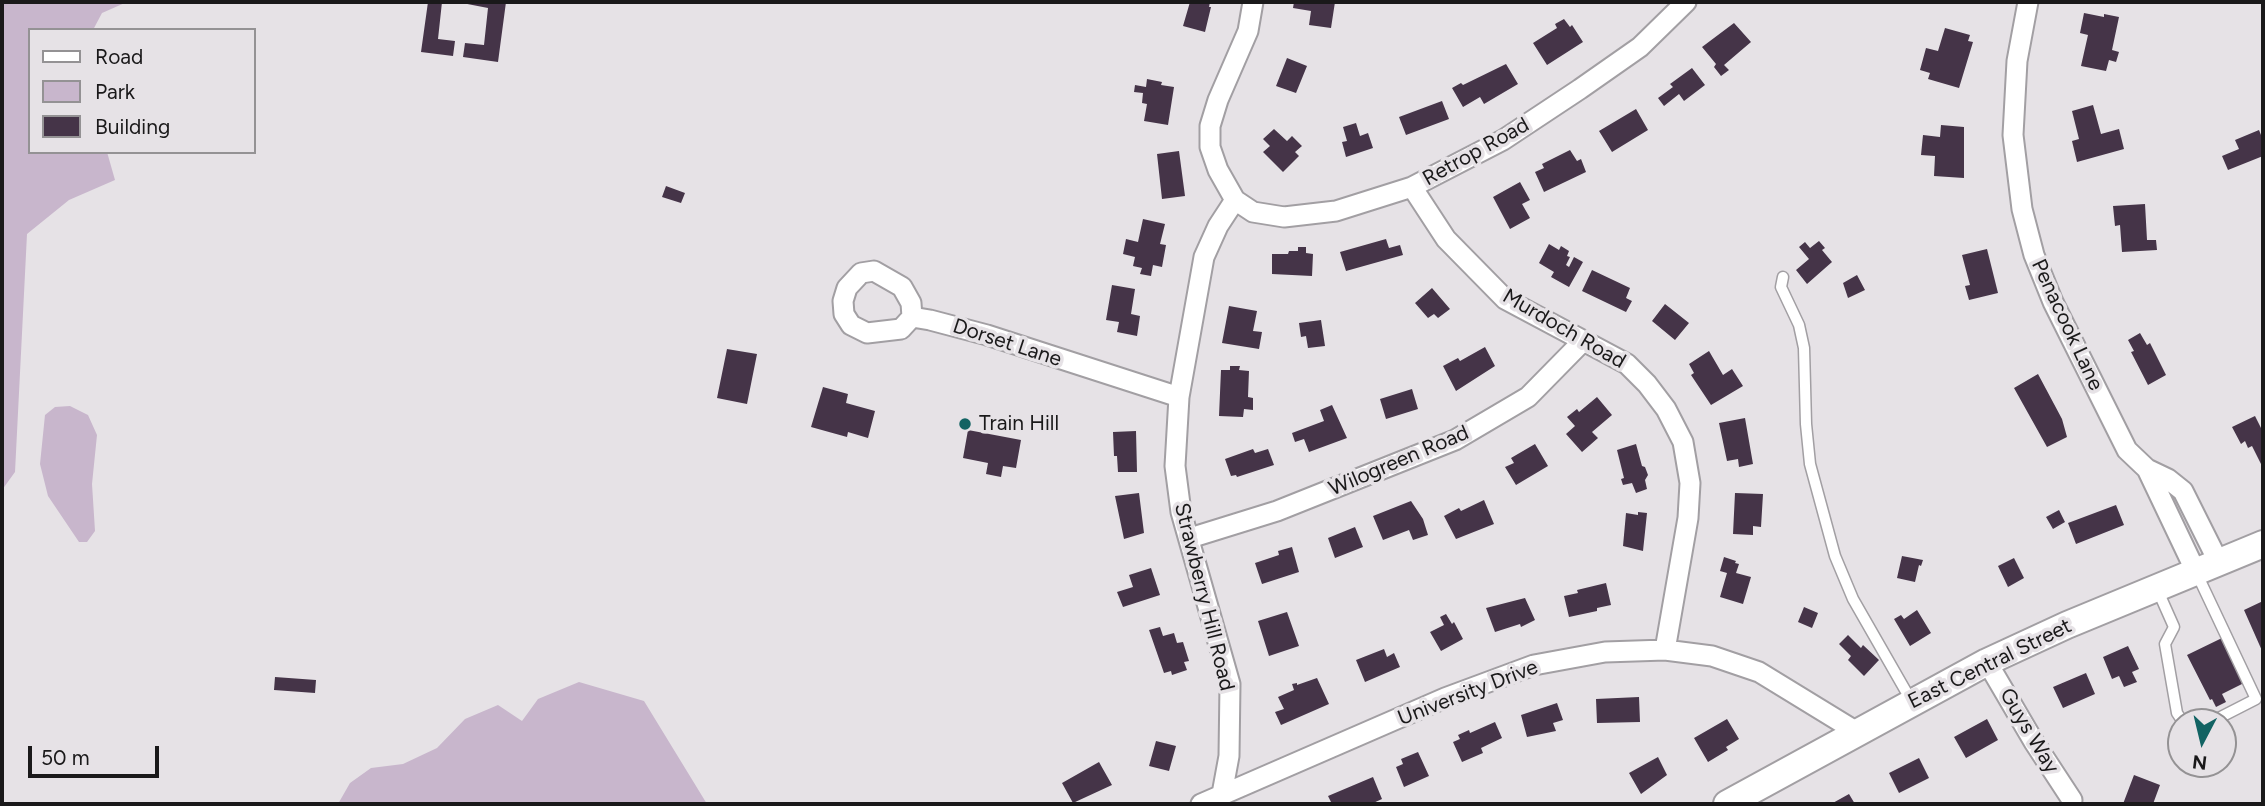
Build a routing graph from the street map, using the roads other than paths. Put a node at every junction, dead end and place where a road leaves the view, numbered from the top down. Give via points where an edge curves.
1 (1253, 2) edge
2 (1686, 2) edge
3 (2028, 2) edge
4 (1412, 187) junction
5 (1235, 200) junction
6 (1783, 277) dead end
7 (912, 317) junction
8 (1583, 341) junction
9 (1179, 397) junction
10 (1190, 538) junction
11 (2260, 548) edge
12 (2208, 567) junction
13 (2157, 588) junction
14 (1665, 650) junction
15 (1987, 662) junction
16 (1912, 702) junction
17 (2176, 708) edge
18 (2237, 709) edge
19 (1857, 732) junction
20 (1222, 794) junction
21 (2072, 800) dead end
22 (1201, 804) edge
23 (1727, 804) edge

1 - 5 street via 1248,31 1210,126 1210,147
2 - 4 street, Retrop Road via 1640,47 1580,89 1503,140
3 - 12 street, Penacook Lane via 2013,110 2018,184 2028,233 2043,279 2127,450 2147,470 2183,491
4 - 5 street, Retrop Road via 1336,211 1284,217 1253,212
4 - 8 street, Murdoch Road via 1446,239 1506,299
5 - 9 street, Strawberry Hill Road via 1204,257
6 - 16 lane via 1781,287 1804,348 1810,464 1835,556 1853,599
7 - 7 street via 901,329 867,333 851,325 844,314 847,288 862,273 874,271 902,287
7 - 9 street, Dorset Lane via 987,335
8 - 10 street, Wilogreen Road via 1528,397 1455,440 1277,511
8 - 14 street, Murdoch Road via 1627,364 1647,384 1683,442 1690,483 1688,518
9 - 10 street, Strawberry Hill Road via 1175,466 1181,512
10 - 20 street, Strawberry Hill Road via 1230,684 1229,755
11 - 12 main road, East Central Street
12 - 13 main road, East Central Street
12 - 18 lane via 2256,699
13 - 15 main road, East Central Street
13 - 17 lane via 2174,627 2165,644
14 - 19 street, University Drive via 1713,656 1759,672
14 - 20 street, University Drive via 1605,652 1534,665 1445,698
15 - 16 main road, East Central Street
15 - 21 street, Guys Way
16 - 19 main road, East Central Street
19 - 23 main road, East Central Street
20 - 22 street, University Drive

